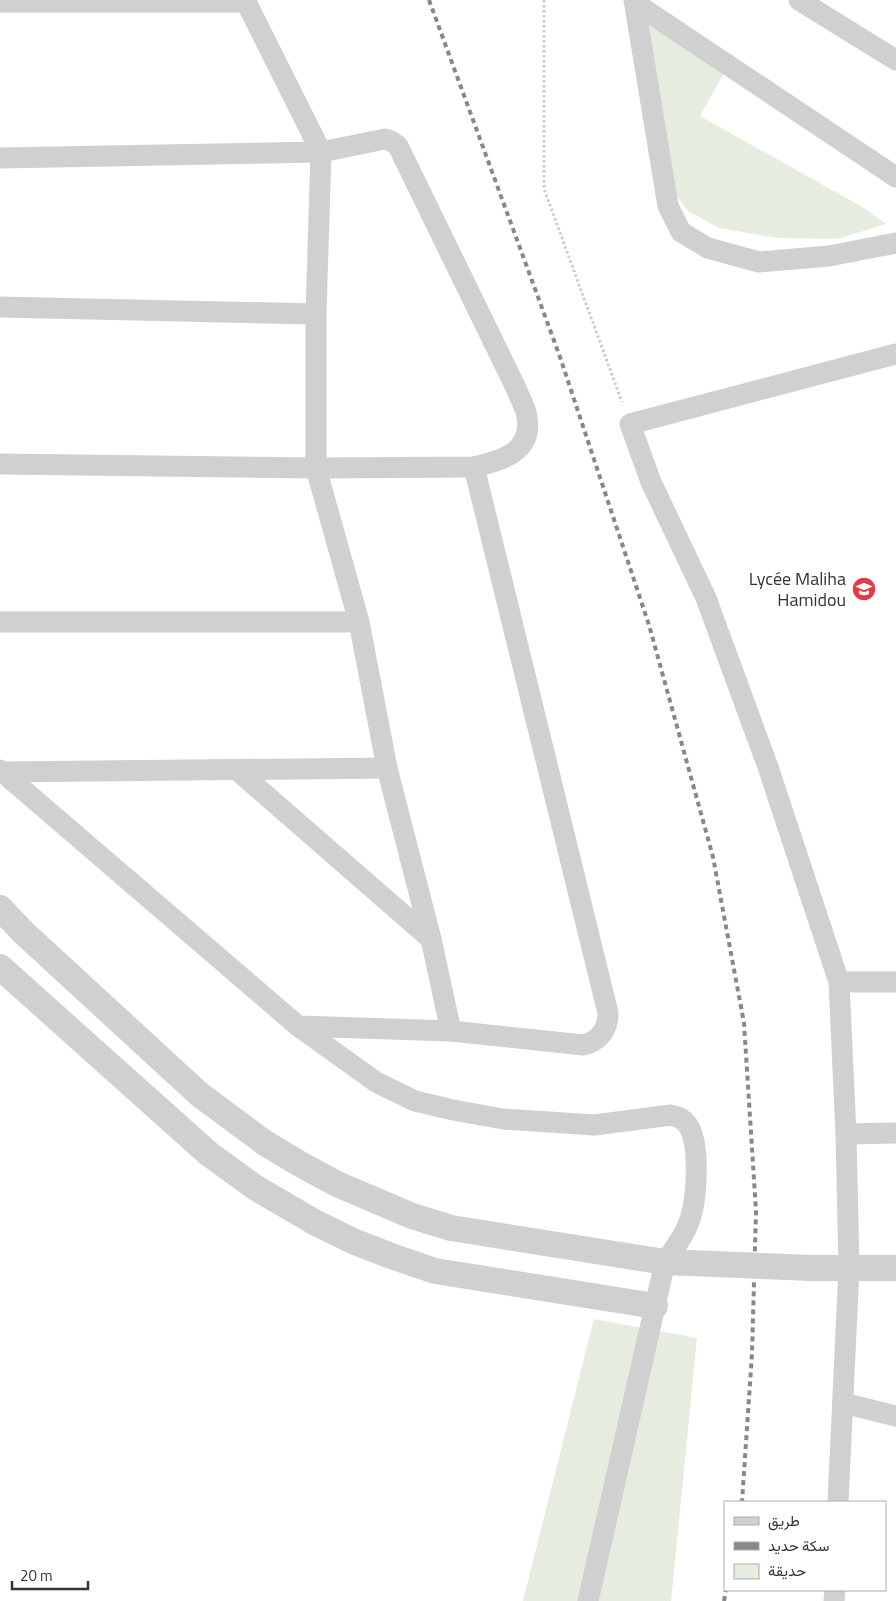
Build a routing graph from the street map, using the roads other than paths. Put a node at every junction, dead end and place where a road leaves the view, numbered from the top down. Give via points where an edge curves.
1 (799, 0) edge
2 (245, 1) edge
3 (635, 1) edge
4 (0, 2) edge
5 (896, 60) edge
6 (321, 152) junction
7 (0, 158) edge
8 (896, 177) edge
9 (896, 243) edge
10 (0, 307) edge
11 (316, 314) junction
12 (896, 354) edge
13 (0, 464) edge
14 (474, 467) junction
15 (316, 468) junction
16 (0, 622) edge
17 (359, 622) junction
18 (387, 768) junction
19 (237, 770) junction
20 (1, 771) edge
21 (0, 908) edge
22 (431, 939) junction
23 (0, 967) edge
24 (839, 982) junction
25 (896, 982) edge
26 (298, 1026) junction
27 (452, 1031) junction
28 (896, 1133) edge
29 (846, 1134) junction
30 (280, 1152) junction
31 (256, 1188) junction
32 (665, 1262) junction
33 (849, 1268) junction
34 (896, 1268) edge
35 (655, 1306) junction
36 (843, 1403) junction
37 (896, 1416) edge
38 (838, 1501) edge
39 (588, 1601) edge

1 - 5 street
2 - 4 street
2 - 6 street
3 - 8 street
3 - 9 street via 668,206 681,232 708,248 759,262 829,256
6 - 7 street
6 - 11 street
6 - 14 street via 385,139 398,146 516,388 527,417 526,439 509,456
10 - 11 street
11 - 15 street
12 - 24 street via 630,424 651,482 706,598 768,767
13 - 15 street
14 - 15 street
14 - 27 street via 608,1022 602,1034 592,1043 583,1045
15 - 17 street
16 - 17 street
17 - 18 street
18 - 19 street
18 - 22 street
19 - 20 street
19 - 22 street
20 - 26 street
21 - 30 street via 199,1094
22 - 27 street
23 - 31 street via 209,1154
24 - 25 street
24 - 29 street
26 - 27 street
26 - 32 street via 376,1082 415,1101 503,1119 594,1125 671,1115 680,1118 690,1130 697,1157 692,1212 682,1236
28 - 29 street
29 - 33 street
30 - 31 street
30 - 32 street via 374,1201 451,1228
31 - 35 street via 355,1242 435,1270
32 - 33 street, bridge
32 - 35 street
33 - 34 street
33 - 36 street
35 - 39 street
36 - 37 street
36 - 38 street

